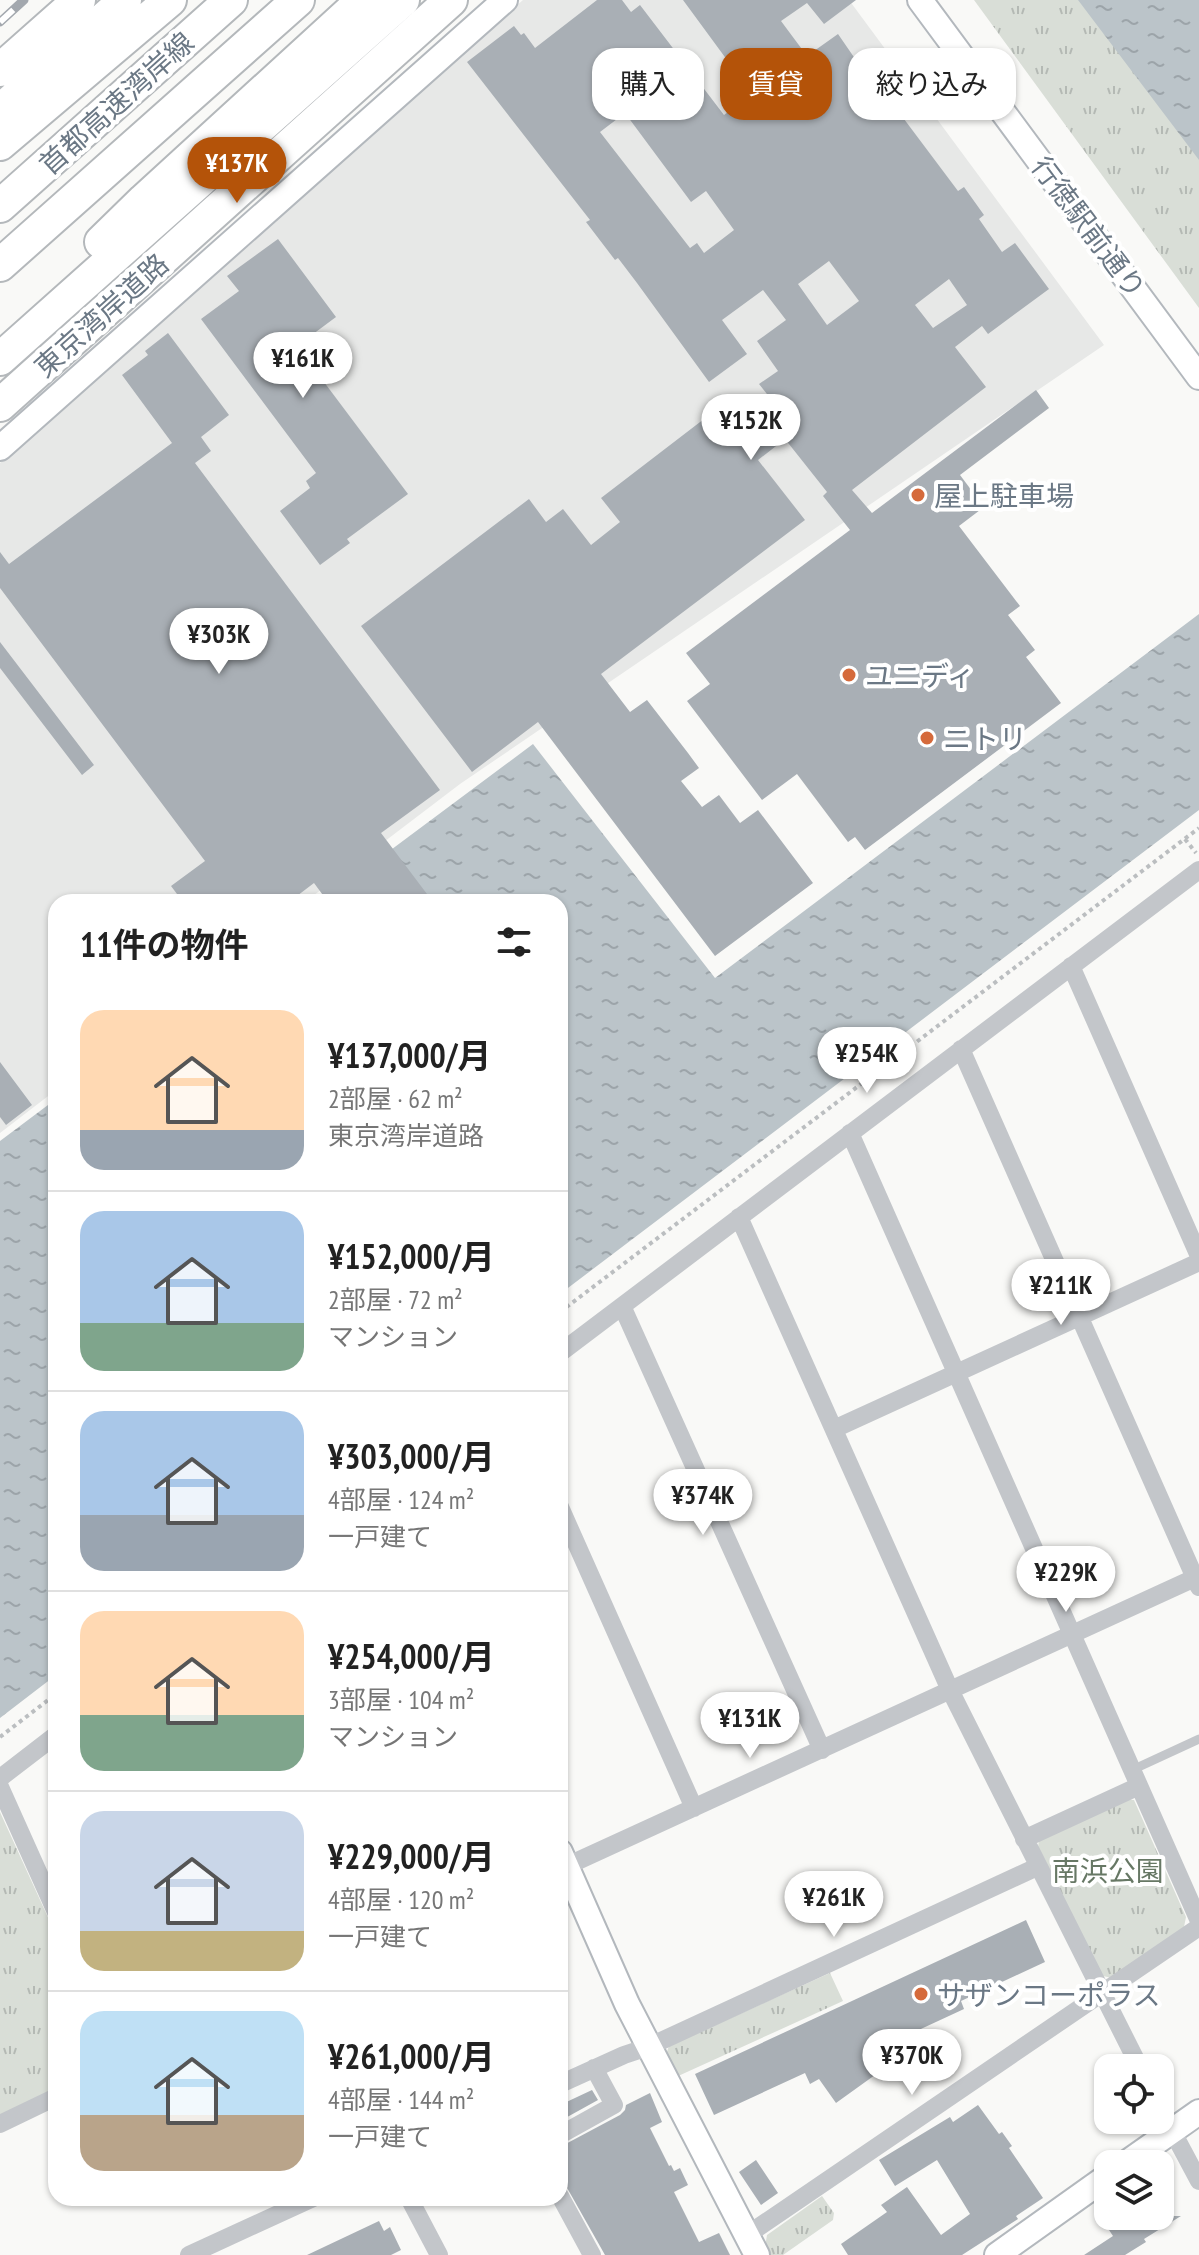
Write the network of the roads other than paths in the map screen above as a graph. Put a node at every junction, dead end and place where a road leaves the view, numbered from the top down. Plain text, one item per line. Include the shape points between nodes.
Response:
1 (79, 0) edge
2 (125, 0) edge
3 (231, 0) edge
4 (298, 0) edge
5 (363, 0) edge
6 (403, 0) edge
7 (451, 0) edge
8 (505, 0) edge
9 (920, 0) edge
10 (166, 4) edge
11 (0, 70) edge
12 (0, 111) edge
13 (0, 144) edge
14 (0, 206) edge
15 (0, 265) edge
16 (0, 342) edge
17 (0, 359) edge
18 (1199, 377) edge
19 (0, 405) edge
20 (0, 448) edge
21 (1199, 870) edge
22 (1071, 966) junction
23 (961, 1049) junction
24 (850, 1133) junction
25 (739, 1217) junction
26 (1199, 1259) edge
27 (622, 1306) junction
28 (1079, 1317) junction
29 (568, 1347) edge
30 (957, 1373) junction
31 (834, 1429) junction
32 (568, 1525) edge
33 (1198, 1580) edge
34 (1072, 1634) junction
35 (950, 1690) junction
36 (1199, 1739) edge
37 (48, 1741) edge
38 (822, 1750) junction
39 (0, 1778) edge
40 (1136, 1778) junction
41 (0, 1787) edge
42 (694, 1808) junction
43 (1024, 1839) junction
44 (568, 1860) edge
45 (1037, 1867) junction
46 (568, 1875) edge
47 (48, 1894) edge
48 (1199, 1921) edge
49 (1199, 1927) edge
50 (1102, 1994) junction
51 (648, 2047) junction
52 (1133, 2054) edge
53 (594, 2068) junction
54 (568, 2080) edge
55 (48, 2101) edge
56 (1199, 2112) edge
57 (0, 2124) edge
58 (1174, 2130) edge
59 (568, 2131) edge
60 (1168, 2134) edge
61 (1174, 2134) edge
62 (1145, 2150) edge
63 (1199, 2181) edge
64 (1094, 2186) edge
65 (276, 2206) edge
66 (413, 2206) edge
67 (565, 2206) edge
68 (752, 2245) edge
69 (189, 2255) edge
70 (439, 2255) edge
71 (592, 2255) edge
72 (997, 2255) edge

1 - 11 highway
2 - 12 highway
3 - 14 highway, 首都高速湾岸線
4 - 15 highway, 首都高速湾岸線
5 - 16 highway via 144,200
6 - 17 highway, 東京湾岸道路
7 - 19 highway, 東京湾岸道路
8 - 20 street
9 - 18 street, 行徳駅前通り
10 - 13 highway
21 - 22 street
22 - 23 street
22 - 26 street
23 - 24 street
23 - 28 street
24 - 25 street
24 - 30 street
25 - 27 street
25 - 31 street
26 - 28 street
27 - 29 street
27 - 38 street
28 - 30 street
28 - 33 street
30 - 31 street
30 - 34 street
31 - 35 street
32 - 42 street
33 - 34 street
34 - 35 street
34 - 40 street
35 - 38 street
35 - 43 street
36 - 40 lane
37 - 39 street
38 - 42 street
40 - 43 street
40 - 48 street
41 - 47 street
42 - 44 street
43 - 45 street
45 - 50 street
45 - 51 street
46 - 51 street
49 - 50 street
50 - 52 street
50 - 68 street
51 - 53 street
51 - 68 street
53 - 54 street
53 - 59 street via 614,2105
55 - 57 street
56 - 58 street
60 - 62 street
61 - 63 street
64 - 72 street
65 - 69 street
66 - 70 street
67 - 71 street

